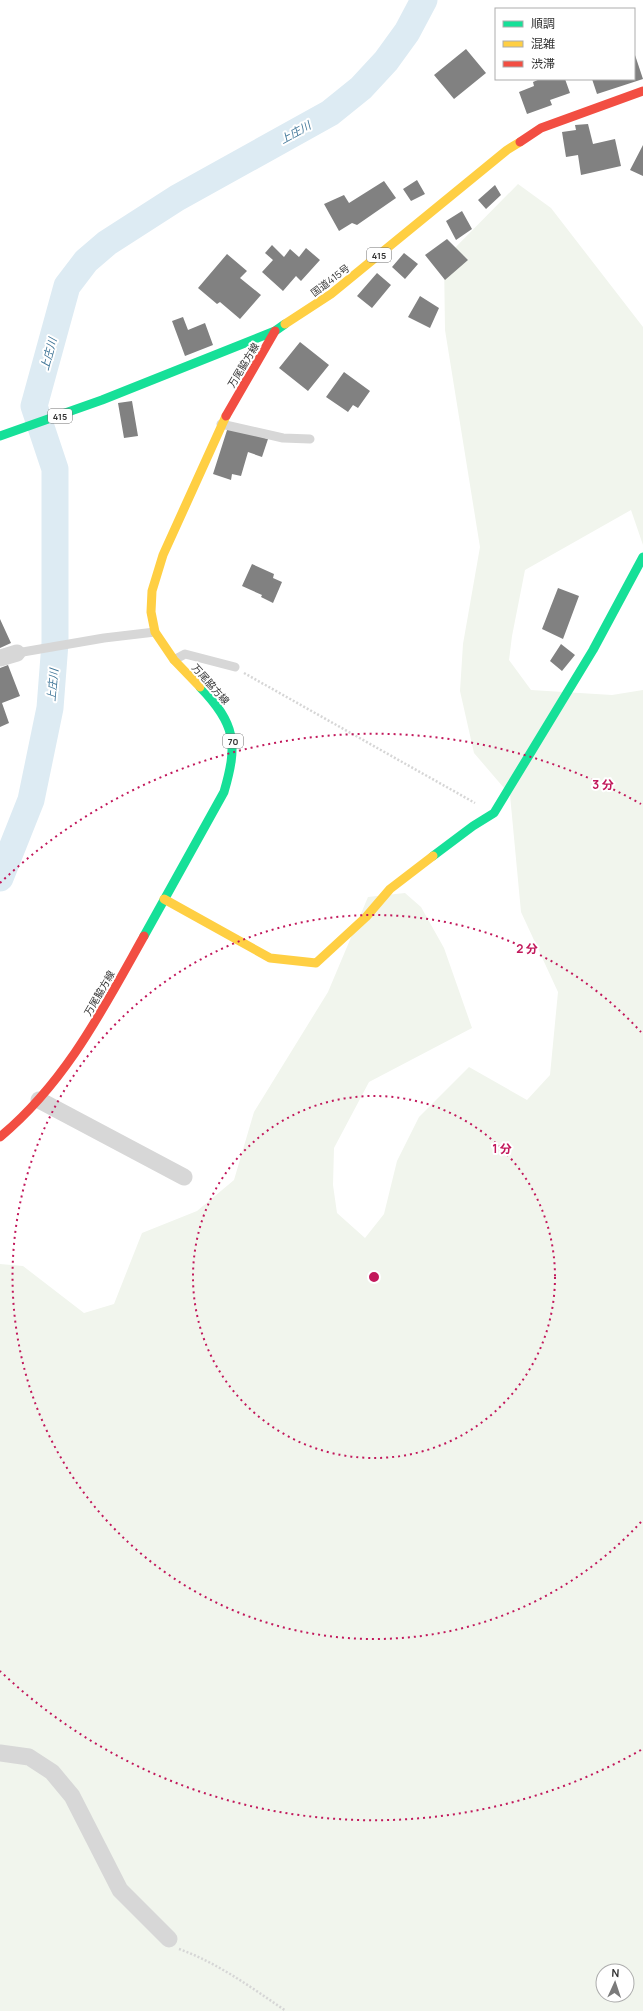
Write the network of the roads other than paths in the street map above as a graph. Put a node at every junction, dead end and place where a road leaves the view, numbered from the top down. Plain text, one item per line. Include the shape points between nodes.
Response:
1 (643, 91) edge
2 (275, 331) junction
3 (221, 424) junction
4 (0, 436) edge
5 (310, 439) dead end
6 (643, 557) edge
7 (155, 632) junction
8 (17, 653) joint
9 (0, 658) edge
10 (174, 660) junction
11 (235, 667) road end
12 (164, 899) junction
13 (39, 1100) junction
14 (0, 1137) edge
15 (184, 1177) dead end
16 (0, 1753) edge
17 (169, 1940) road end

1 - 2 main road, 国道415号 / 415 via 541,128 507,150 331,294
2 - 3 main road, 万尾脇方線 / 70
2 - 4 main road, 国道415号 / 415 via 102,400
3 - 5 lane via 283,438
3 - 7 main road, 万尾脇方線 / 70 via 163,555 152,591 151,612
6 - 12 main road via 593,650 494,813 472,826 390,889 366,917 316,962 270,958
7 - 8 lane
7 - 10 main road, 万尾脇方線 / 70
8 - 9 street
10 - 11 lane via 185,654
10 - 12 main road, 万尾脇方線 / 70 via 223,715 233,738 233,752 224,792
12 - 13 main road, 万尾脇方線 / 70 via 82,1045
13 - 14 main road, 万尾脇方線 / 70
13 - 15 street
16 - 17 street via 29,1757 52,1772 72,1796 120,1890

